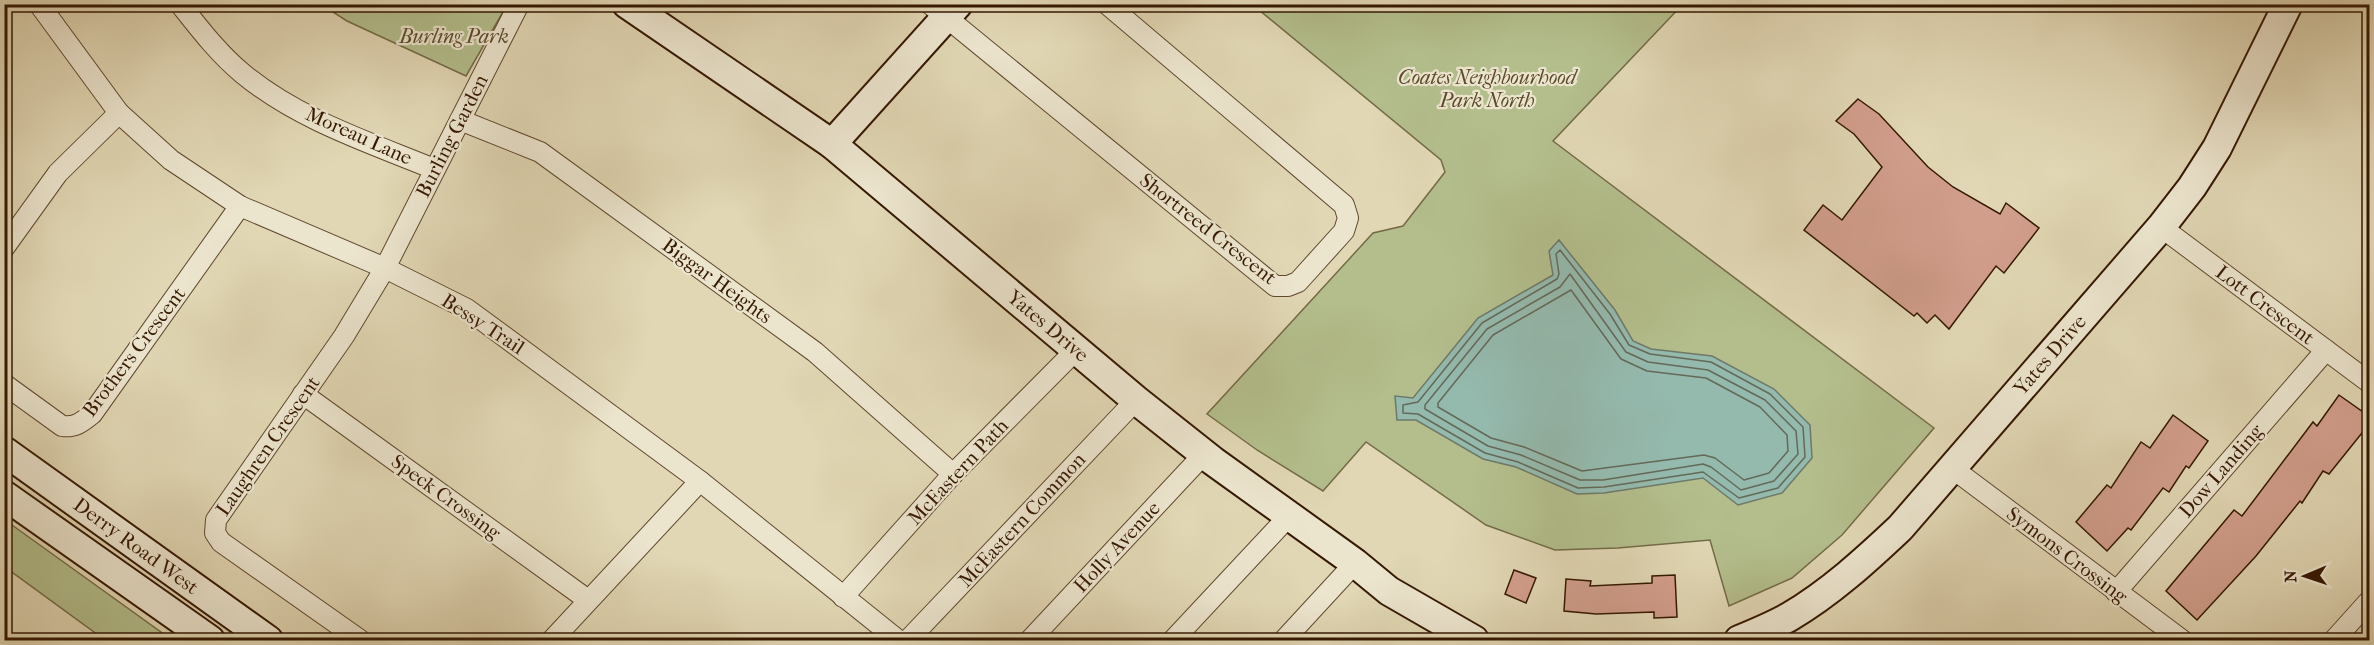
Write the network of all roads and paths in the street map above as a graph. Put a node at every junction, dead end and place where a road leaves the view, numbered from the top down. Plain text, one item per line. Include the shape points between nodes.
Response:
1 (39, 4) edge
2 (180, 4) edge
3 (519, 4) edge
4 (627, 4) edge
5 (1107, 4) edge
6 (2288, 4) edge
7 (945, 8) edge
8 (120, 113) junction
9 (460, 120) junction
10 (832, 144) junction
11 (435, 169) junction
12 (240, 206) junction
13 (2161, 227) junction
14 (4, 248) edge
15 (385, 268) junction
16 (1076, 350) junction
17 (2326, 350) junction
18 (2370, 382) edge
19 (4, 384) edge
20 (303, 394) junction
21 (1136, 400) junction
22 (4, 452) edge
23 (1204, 454) junction
24 (1952, 468) junction
25 (953, 474) junction
26 (700, 481) junction
27 (4, 495) edge
28 (1289, 516) junction
29 (1355, 563) junction
30 (2116, 592) junction
31 (843, 597) junction
32 (588, 600) junction
33 (2370, 600) edge
34 (210, 640) edge
35 (268, 640) edge
36 (360, 640) edge
37 (552, 640) edge
38 (898, 640) edge
39 (908, 640) edge
40 (1030, 640) edge
41 (1173, 640) edge
42 (1284, 640) edge
43 (1474, 640) edge
44 (1739, 640) edge
45 (2182, 640) edge
46 (2334, 640) edge

1 - 8 street, Bessy Trail
2 - 11 street, Moreau Lane via 241,72 267,91 321,123
3 - 9 street, Burling Garden
4 - 10 street, Yates Drive
5 - 7 street, Shortreed Crescent via 1344,205 1348,218 1344,231 1298,282 1275,286
6 - 13 street, Yates Drive via 2217,148
7 - 10 street
8 - 12 street, Bessy Trail via 171,160
8 - 14 street via 58,173
9 - 11 street, Burling Garden
9 - 25 street, Biggar Heights via 540,152 815,352
10 - 16 street, Yates Drive
11 - 15 street, Burling Garden
12 - 15 street, Bessy Trail
12 - 19 street, Brothers Crescent via 92,414 81,423 62,426
13 - 17 street, Lott Crescent
13 - 24 street, Yates Drive
15 - 20 street, Laughren Crescent
15 - 26 street, Bessy Trail via 468,309
16 - 21 street, Yates Drive
16 - 25 street, McEastern Path
17 - 18 street, Lott Crescent
17 - 30 street, Dow Landing
20 - 32 street, Speck Crossing
20 - 36 street, Laughren Crescent via 216,520 215,533 221,542
21 - 23 street, Yates Drive
21 - 39 street, McEastern Common
22 - 35 street, Derry Road West
23 - 28 street, Yates Drive
23 - 40 street, Holly Avenue
24 - 30 street, Symons Crossing
24 - 44 street, Yates Drive via 1900,528 1860,566 1789,617
25 - 31 street, McEastern Path
26 - 31 street, Bessy Trail
26 - 32 street
27 - 34 street, Derry Road West
28 - 29 street, Yates Drive
28 - 41 street
29 - 42 street
29 - 43 street, Yates Drive via 1389,591
30 - 45 street, Symons Crossing
31 - 38 street, Bessy Trail
32 - 37 street
33 - 46 street

